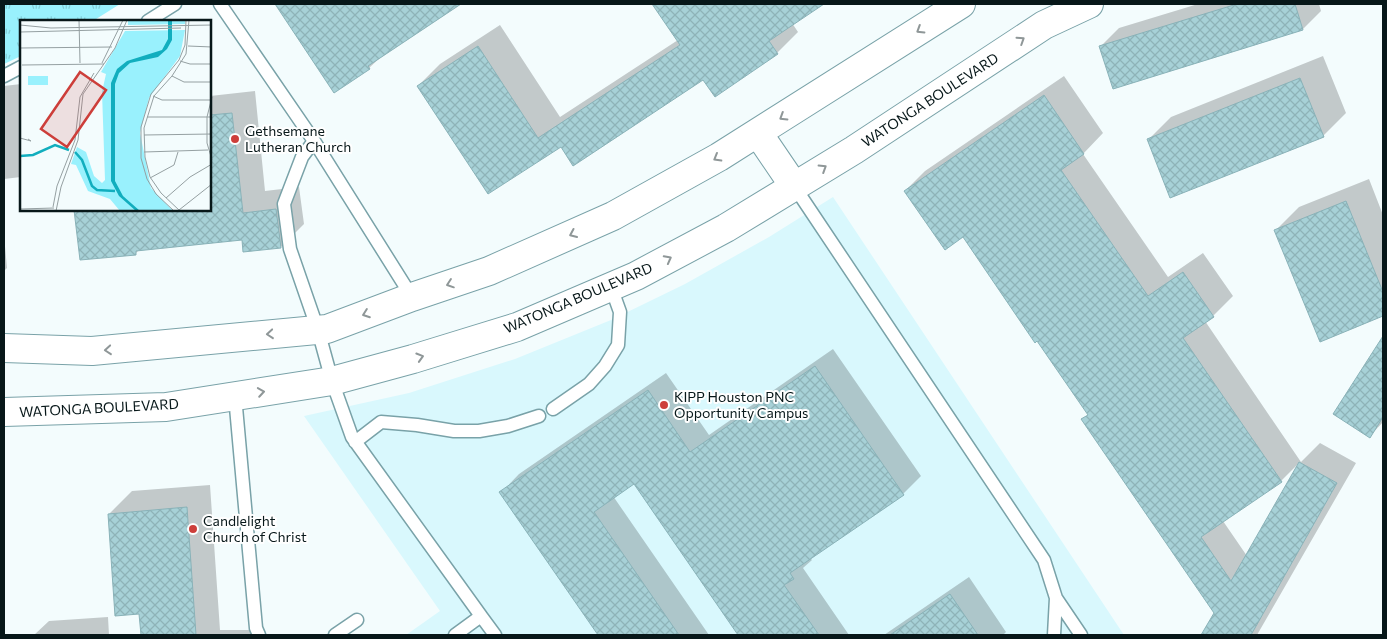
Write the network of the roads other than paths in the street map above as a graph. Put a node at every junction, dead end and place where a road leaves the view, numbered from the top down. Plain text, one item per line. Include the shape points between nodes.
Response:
1 (175, 4) edge
2 (220, 4) edge
3 (961, 4) edge
4 (1089, 4) edge
5 (150, 20) edge
6 (20, 68) edge
7 (4, 76) edge
8 (758, 133) junction
9 (314, 141) junction
10 (794, 186) junction
11 (611, 287) junction
12 (412, 297) junction
13 (318, 330) junction
14 (4, 348) edge
15 (332, 380) junction
16 (235, 396) junction
17 (552, 409) dead end
18 (4, 412) edge
19 (539, 416) dead end
20 (355, 442) junction
21 (1056, 598) junction
22 (481, 616) junction
23 (357, 620) dead end
24 (259, 635) edge
25 (335, 635) edge
26 (455, 635) edge
27 (496, 635) edge
28 (1054, 635) edge
29 (1081, 635) edge

1 - 5 lane
2 - 9 lane
3 -> 8 main road
10 -> 4 main road, WATONGA BOULEVARD via 1044,25
6 - 7 lane
8 - 10 main road
8 -> 12 main road via 613,216 489,271
9 - 12 lane
9 - 13 lane via 302,157 284,204 290,249
11 -> 10 main road, WATONGA BOULEVARD via 726,228
10 - 21 lane via 1044,560
15 -> 11 main road, WATONGA BOULEVARD via 517,327
11 - 17 lane via 620,312 618,345 589,384
12 -> 13 main road
13 -> 14 main road via 92,351
13 - 15 lane
16 -> 15 main road, WATONGA BOULEVARD
15 - 20 lane
16 - 18 main road, WATONGA BOULEVARD via 166,407
16 - 24 lane
19 - 20 lane via 479,431 381,422
20 - 22 lane
21 - 28 lane
21 - 29 lane
22 - 26 lane
22 - 27 lane
23 - 25 lane

